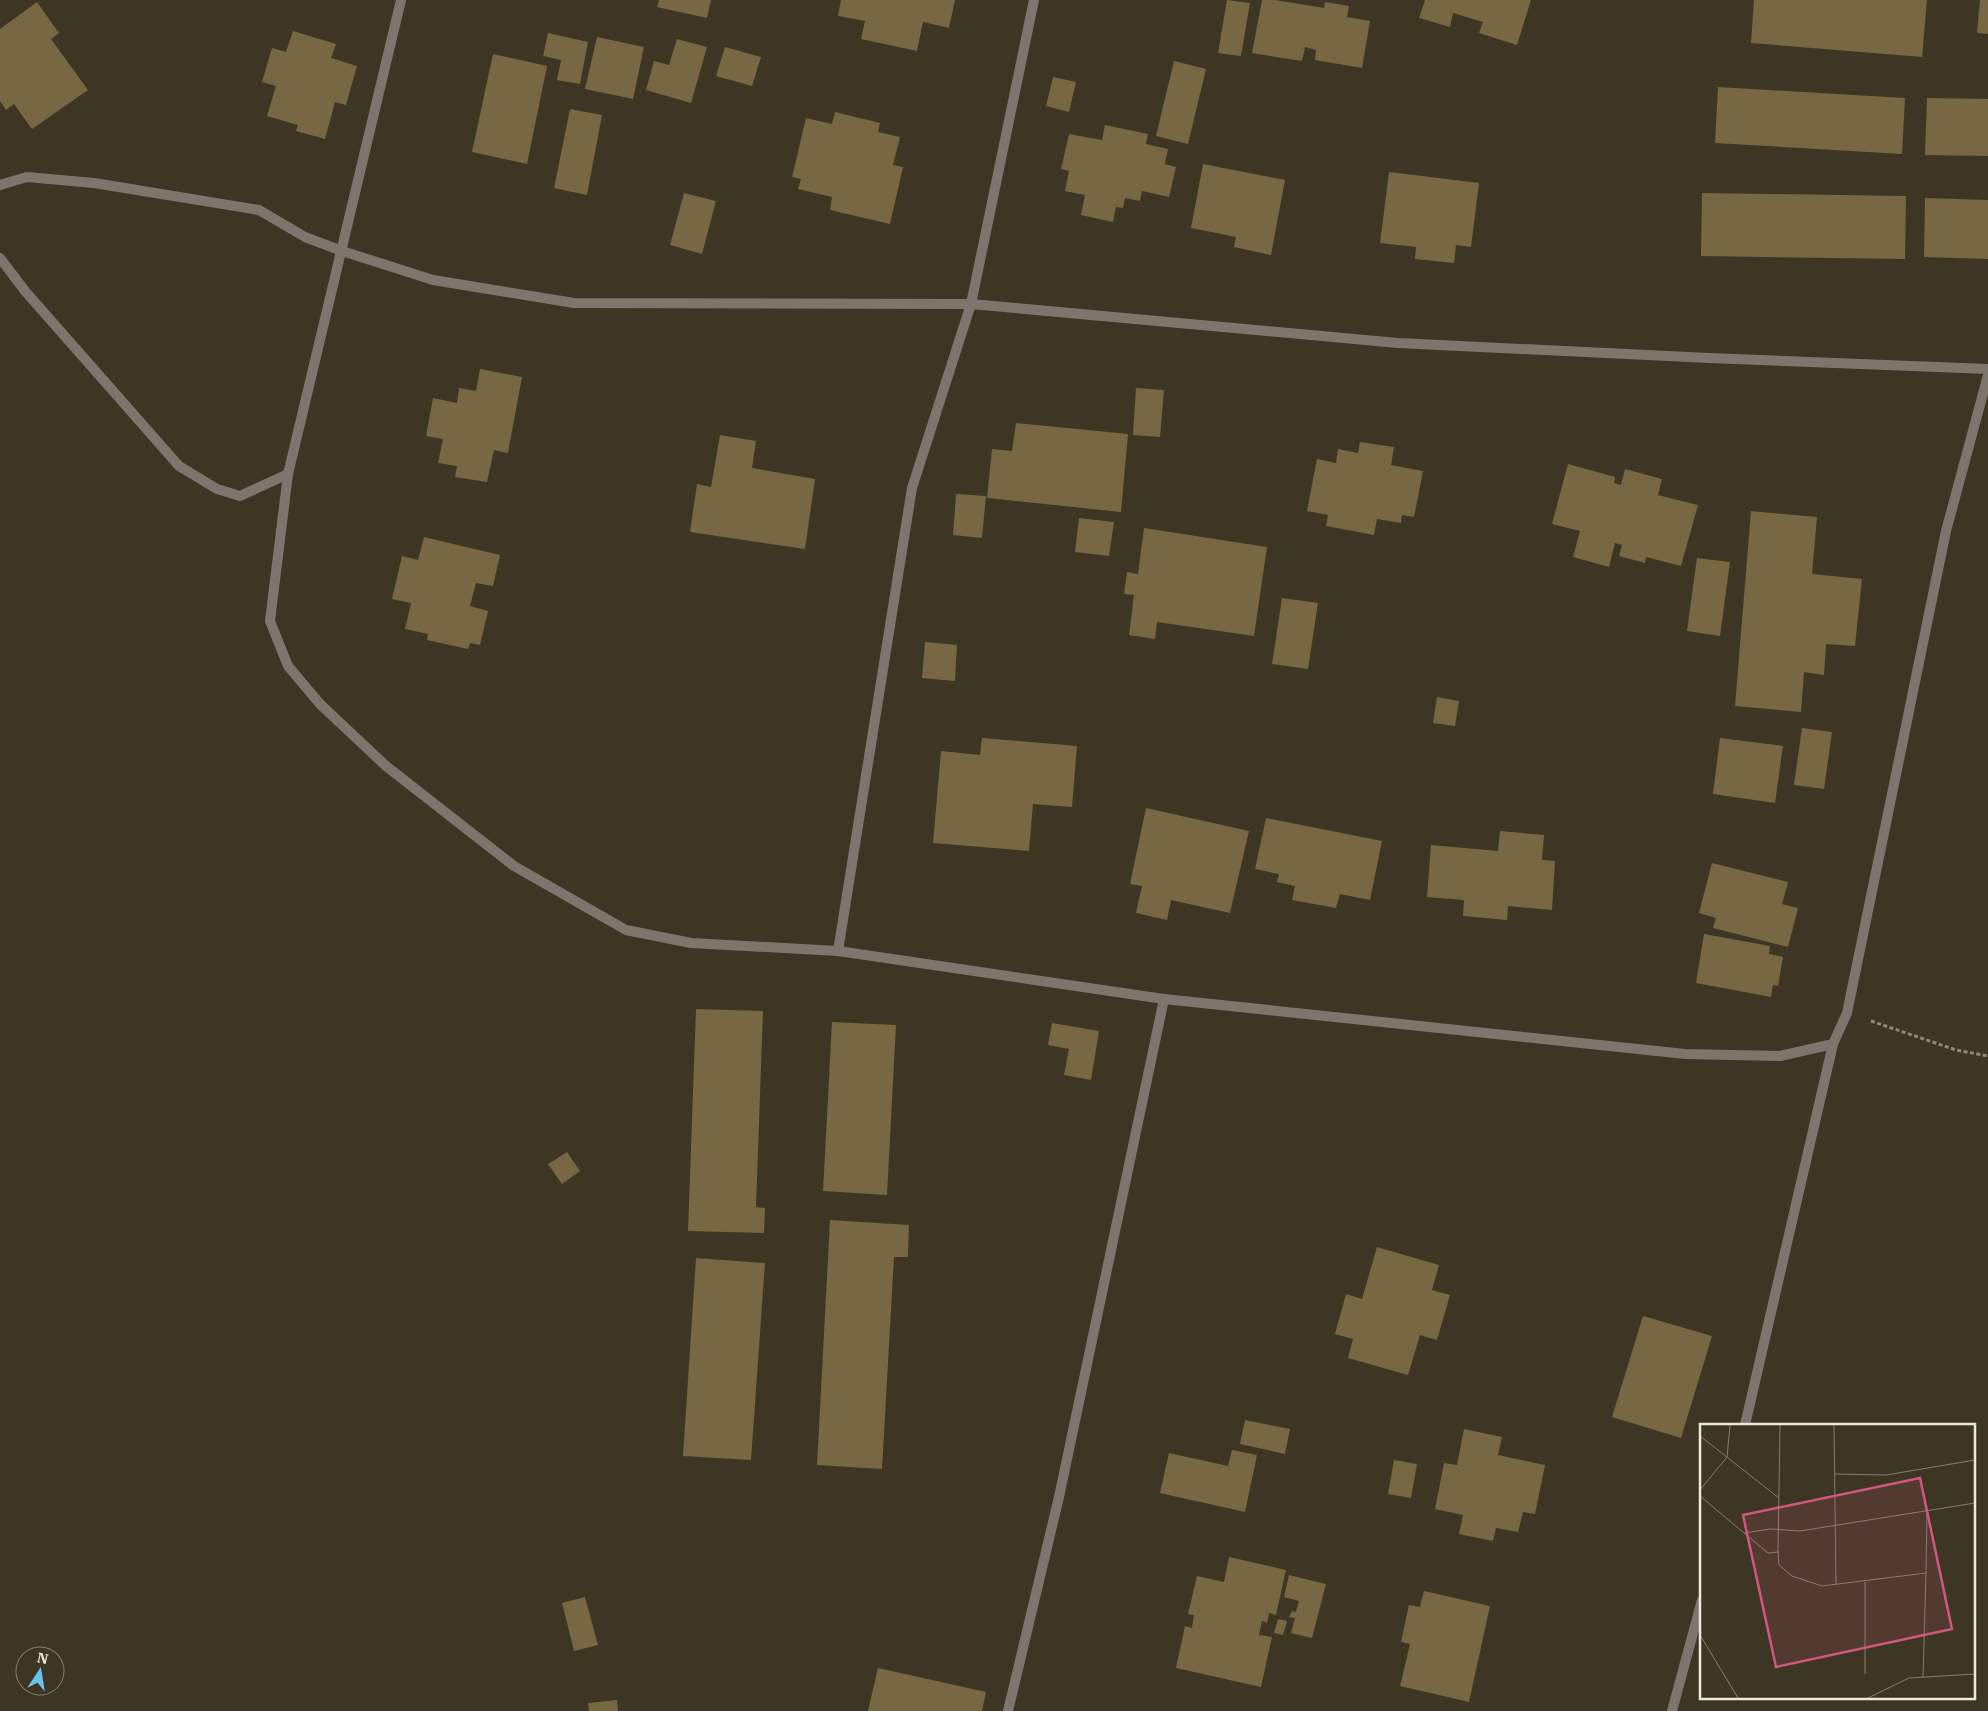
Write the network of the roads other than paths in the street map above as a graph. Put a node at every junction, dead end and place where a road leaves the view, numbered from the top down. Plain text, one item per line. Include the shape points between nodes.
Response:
1 (402, 0) edge
2 (1034, 0) edge
3 (0, 185) edge
4 (342, 251) junction
5 (0, 258) edge
6 (971, 304) junction
7 (1988, 369) edge
8 (1988, 375) edge
9 (288, 474) junction
10 (838, 951) junction
11 (1164, 998) junction
12 (1833, 1044) junction
13 (1745, 1424) edge
14 (1700, 1607) edge
15 (1008, 1711) edge
16 (1672, 1711) edge

1 - 4 street
2 - 6 street
3 - 4 street via 27,177 94,183 259,210 305,237
4 - 6 street via 433,280 574,303
4 - 9 street
5 - 9 street via 25,291 179,466 217,489 240,496
6 - 7 street via 1398,343
6 - 10 street via 912,488
8 - 12 street via 1946,531 1847,1013
9 - 10 street via 270,621 288,666 320,704 386,766 514,866 626,930 691,943
10 - 11 street
11 - 12 street via 1685,1054 1780,1056
11 - 15 street via 1058,1497
12 - 13 street
14 - 16 street

